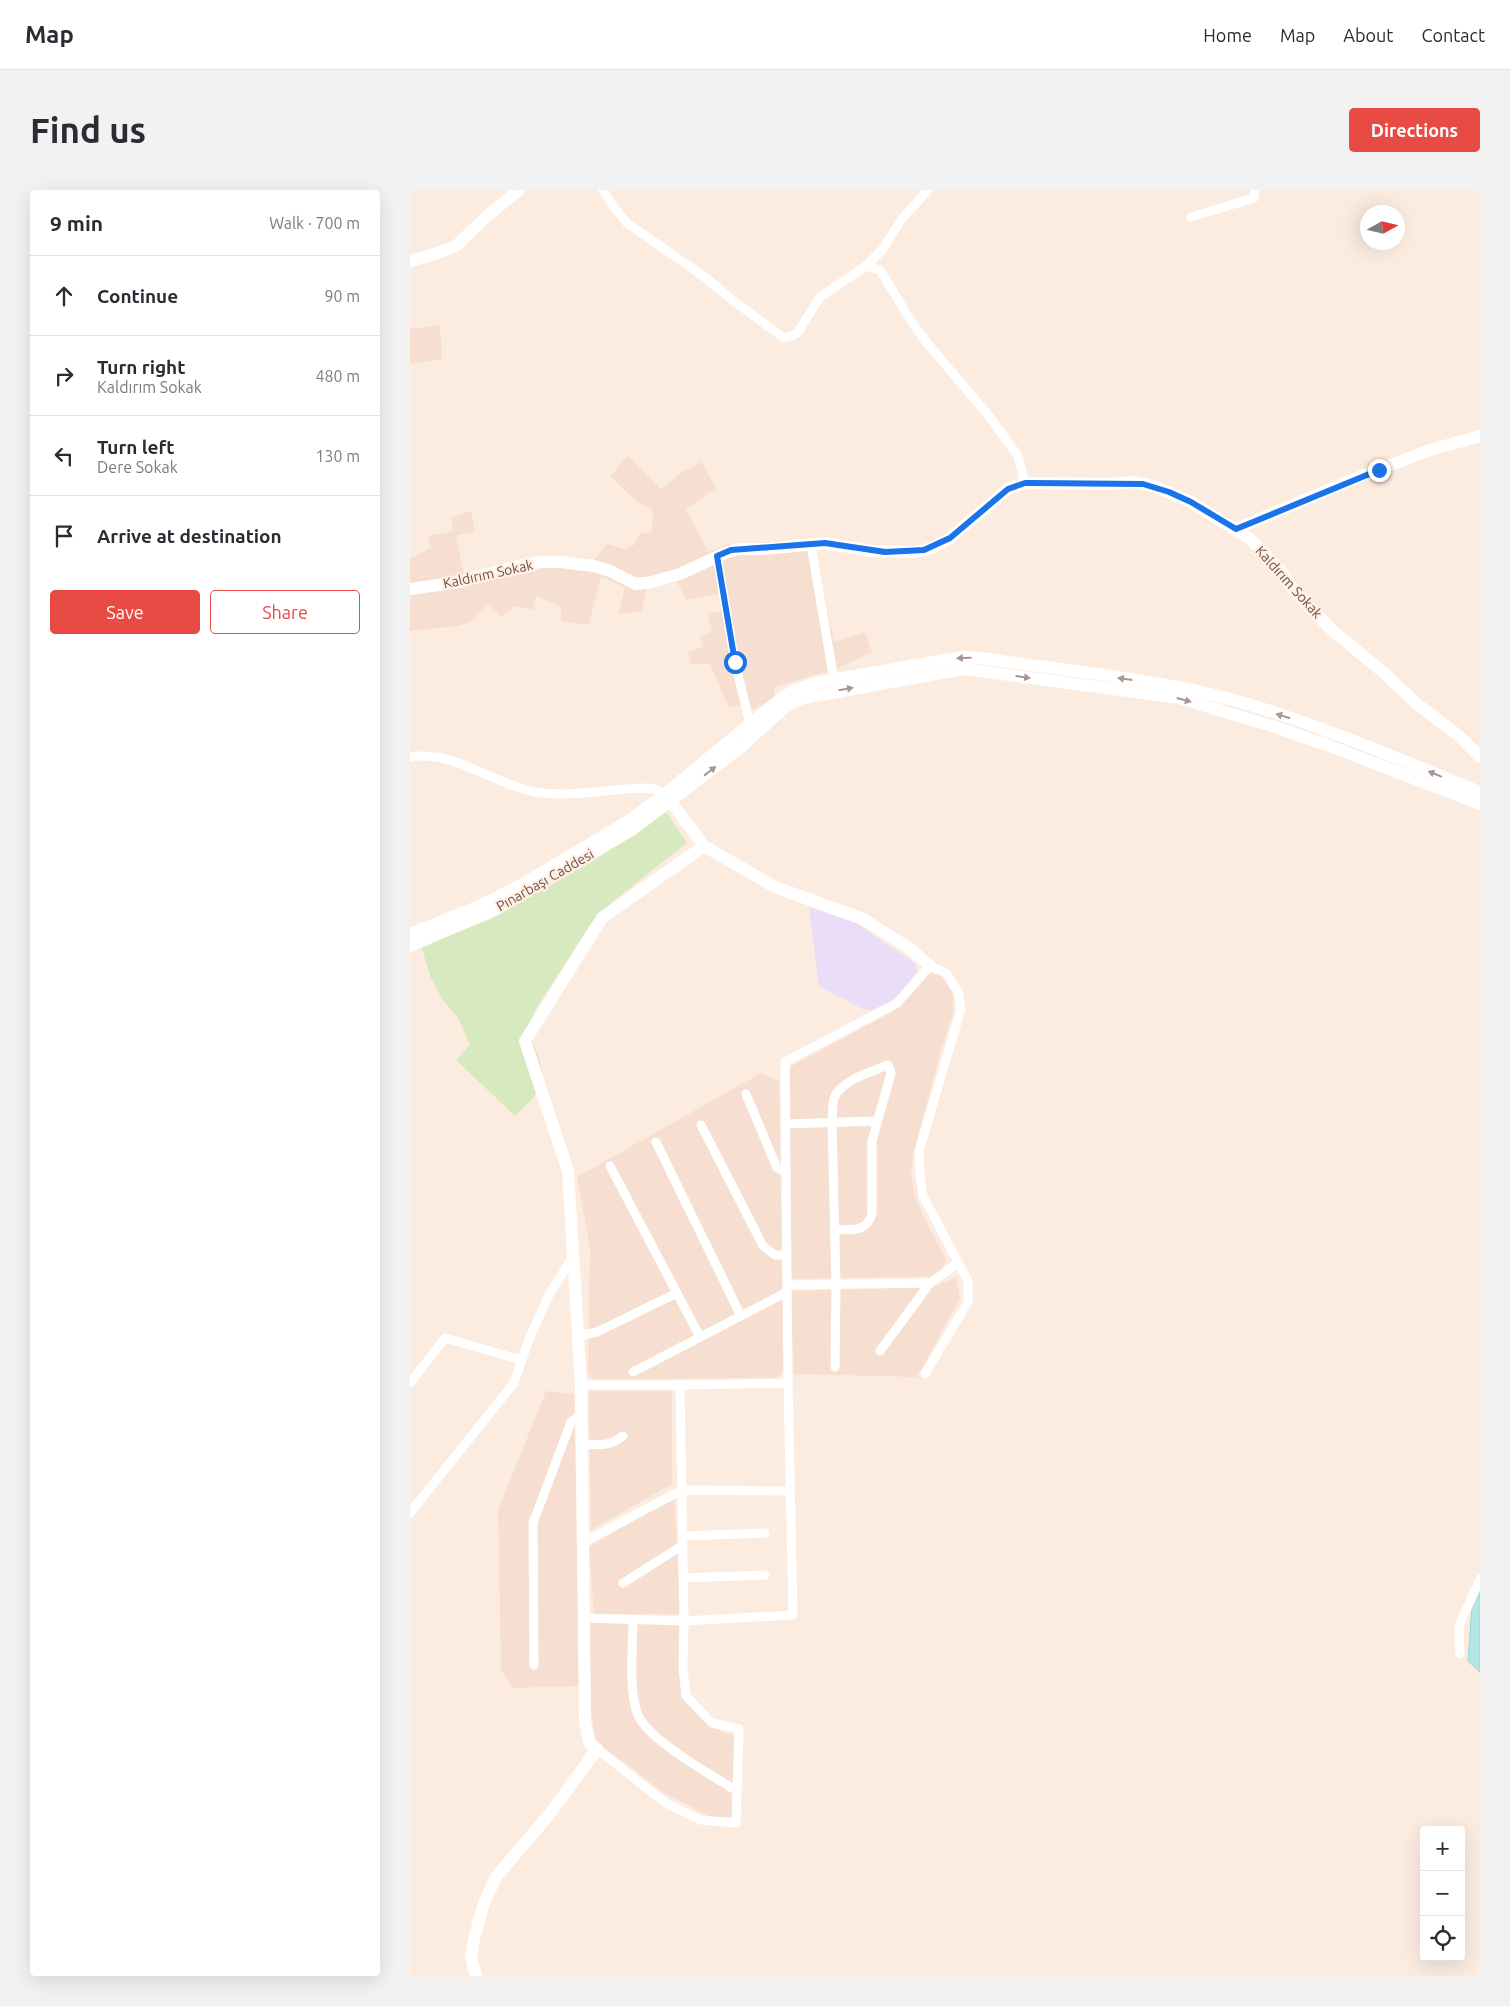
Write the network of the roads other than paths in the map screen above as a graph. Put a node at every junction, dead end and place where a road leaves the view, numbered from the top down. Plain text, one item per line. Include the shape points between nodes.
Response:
1 (519, 190) edge
2 (603, 190) edge
3 (928, 190) edge
4 (1255, 190) edge
5 (1191, 217) dead end
6 (410, 261) edge
7 (866, 266) junction
8 (1480, 436) edge
9 (1025, 483) junction
10 (1236, 529) junction
11 (811, 545) junction
12 (717, 556) junction
13 (410, 589) edge
14 (834, 680) junction
15 (753, 729) junction
16 (410, 757) edge
17 (1480, 757) edge
18 (1480, 792) edge
19 (668, 798) junction
20 (1480, 804) edge
21 (704, 846) junction
22 (410, 934) edge
23 (410, 946) edge
24 (930, 966) junction
25 (746, 1094) dead end
26 (877, 1121) junction
27 (832, 1122) junction
28 (785, 1124) junction
29 (701, 1125) dead end
30 (656, 1142) dead end
31 (610, 1166) dead end
32 (786, 1172) junction
33 (835, 1230) junction
34 (786, 1255) junction
35 (573, 1257) junction
36 (958, 1263) junction
37 (930, 1283) junction
38 (836, 1284) junction
39 (787, 1288) junction
40 (677, 1293) junction
41 (741, 1316) junction
42 (578, 1336) junction
43 (700, 1337) junction
44 (880, 1351) dead end
45 (521, 1360) junction
46 (835, 1367) dead end
47 (633, 1372) dead end
48 (925, 1374) dead end
49 (410, 1383) edge
50 (788, 1383) junction
51 (581, 1385) junction
52 (680, 1385) junction
53 (581, 1414) junction
54 (624, 1436) dead end
55 (581, 1444) junction
56 (682, 1490) junction
57 (790, 1491) junction
58 (410, 1513) edge
59 (765, 1533) dead end
60 (683, 1540) junction
61 (582, 1543) junction
62 (765, 1575) dead end
63 (683, 1578) junction
64 (1480, 1579) edge
65 (623, 1583) dead end
66 (583, 1618) junction
67 (633, 1620) junction
68 (684, 1621) junction
69 (1460, 1654) dead end
70 (534, 1665) dead end
71 (597, 1748) junction
72 (737, 1792) junction
73 (476, 1976) edge

1 - 6 street via 456,246
2 - 7 street via 627,223 784,338 798,332 820,297
3 - 7 street
4 - 5 street via 1254,198
7 - 9 street via 880,270 927,343 1008,442 1022,465
8 - 10 street via 1430,450
9 - 10 street, Kaldırım Sokak via 1134,482 1148,485 1191,502
9 - 11 street, Kaldırım Sokak via 1008,489 950,538 924,550 885,552 825,543
10 - 17 street, Kaldırım Sokak via 1266,554 1295,592 1332,630
11 - 12 street, Kaldırım Sokak via 738,549
11 - 14 street
12 - 13 street, Kaldırım Sokak via 680,574 636,584 594,566 560,562 521,565 459,582
12 - 15 street via 735,662
14 - 15 street via 794,691 778,701
18 -> 14 street via 1324,729 1184,688 962,657
15 - 19 street
15 -> 20 street via 803,698 964,669 1178,698 1327,744
16 - 19 street via 434,756 457,762 538,792 642,788 654,789
19 - 21 street
19 - 22 street via 523,884
19 - 23 street, Pınarbaşı Caddesi via 633,829 492,911
21 - 24 street via 775,887 863,918
21 - 35 street via 602,918 525,1041 568,1171
24 - 28 street via 897,1003 784,1062
24 - 36 street via 946,973 958,992 960,1009 919,1151 920,1174 923,1196
25 - 32 street via 777,1168
26 - 27 street
26 - 27 street via 891,1073 888,1065 853,1079 838,1091 834,1098
26 - 33 street via 872,1141 872,1214 869,1223 860,1229
27 - 28 street
27 - 33 street
28 - 32 street
29 - 34 street via 763,1246 775,1255
30 - 41 street
31 - 40 street
32 - 34 street
33 - 38 street
34 - 39 street
35 - 42 street
35 - 45 street via 550,1293
36 - 37 street
36 - 48 street via 968,1281 968,1302
37 - 38 street
37 - 44 street
38 - 39 street
38 - 46 street
39 - 41 street
39 - 50 street
40 - 42 street via 597,1332
40 - 43 street
41 - 43 street
42 - 51 street
43 - 47 street
45 - 49 street via 445,1338
45 - 58 street via 514,1383
50 - 52 street
50 - 57 street
51 - 52 street
51 - 53 street
52 - 56 street
53 - 55 street
53 - 70 street via 571,1422 534,1523
54 - 55 street via 607,1445
55 - 61 street
56 - 57 street
56 - 60 street
56 - 61 street
57 - 68 street via 793,1614
59 - 60 street
60 - 63 street
60 - 65 street
61 - 66 street
62 - 63 street
63 - 68 street
64 - 69 street via 1459,1626
66 - 67 street
66 - 71 street via 585,1722 589,1742
67 - 68 street
67 - 72 street via 633,1678 638,1716 664,1743
68 - 72 street via 686,1696 712,1723 739,1729
71 - 72 street via 667,1804 701,1820 736,1824
71 - 73 street via 552,1811 496,1877 484,1903 474,1939 472,1957

